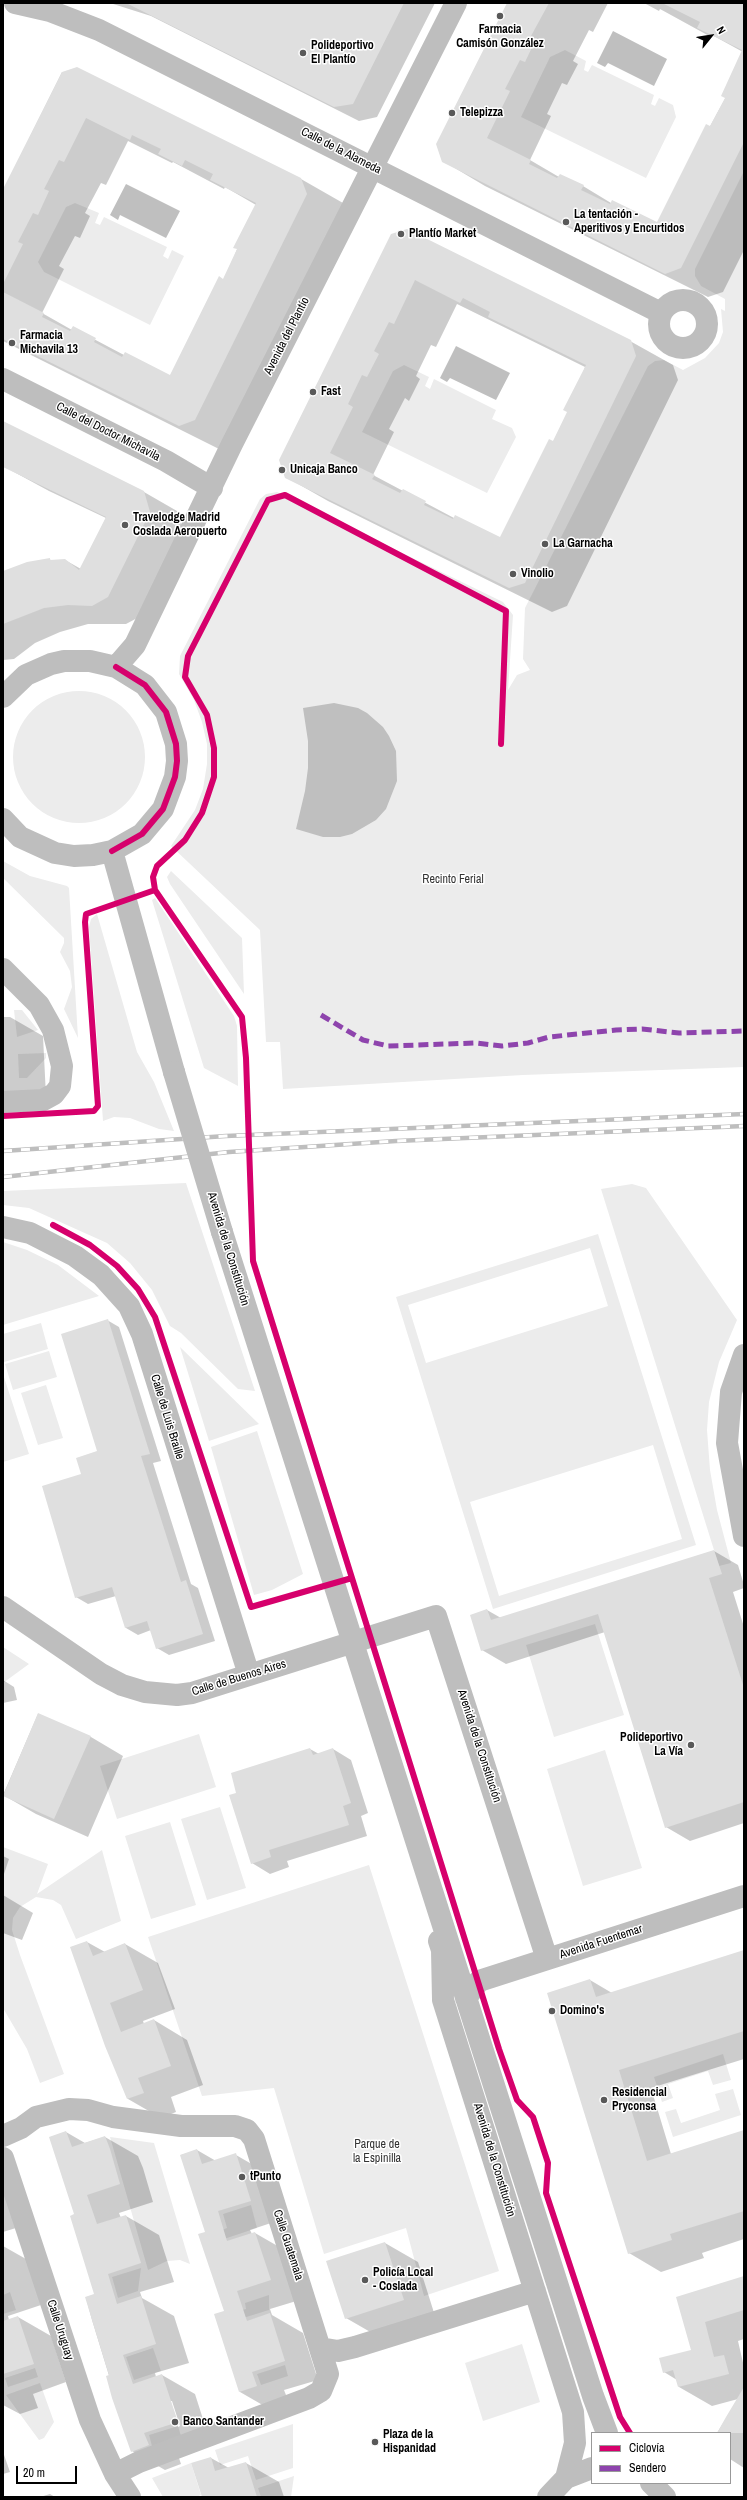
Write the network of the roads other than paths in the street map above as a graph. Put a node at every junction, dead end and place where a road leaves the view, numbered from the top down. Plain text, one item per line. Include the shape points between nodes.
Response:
1 (10, 3) edge
2 (15, 3) edge
3 (456, 3) edge
4 (3, 13) edge
5 (373, 167) junction
6 (661, 313) dead end
7 (3, 379) edge
8 (212, 488) junction
9 (116, 667) junction
10 (3, 697) edge
11 (3, 819) edge
12 (112, 851) junction
13 (3, 968) edge
14 (3, 1102) edge
15 (3, 1227) edge
16 (744, 1355) edge
17 (744, 1536) edge
18 (3, 1607) edge
19 (354, 1643) junction
20 (249, 1675) junction
21 (417, 1840) junction
22 (744, 1896) edge
23 (547, 1959) junction
24 (466, 1998) junction
25 (3, 2136) edge
26 (3, 2158) edge
27 (535, 2291) junction
28 (320, 2348) junction
29 (607, 2432) edge
30 (591, 2468) edge
31 (115, 2474) junction
32 (566, 2478) junction
33 (652, 2484) edge
34 (547, 2496) edge
35 (130, 2497) edge
36 (664, 2497) edge

1 - 4 street
2 - 5 street, Calle de la Alameda via 50,11 99,30
3 - 5 street, Avenida del Plantío
5 - 6 street, Calle de la Alameda
5 - 8 street, Avenida del Plantío
7 - 8 street, Calle del Doctor Michavila via 166,461
8 - 9 street, Avenida del Plantío via 135,645
9 - 10 street via 90,661 51,664 26,676
9 - 12 street via 145,685 166,712 175,738 177,761 176,777 164,809 142,834
11 - 12 street via 20,837 55,853 87,856
12 - 19 street, Avenida de la Constitución, bridge via 222,1232
13 - 14 street via 39,1005 53,1030 62,1066 60,1086 43,1100
15 - 20 street, Calle de Luis Braille via 30,1233 75,1256 101,1275 129,1306 142,1334
16 - 17 street via 731,1392 727,1443
18 - 20 street, Calle de Buenos Aires via 101,1674 122,1685 146,1692 177,1695 192,1693
19 - 20 street, Calle de Buenos Aires
19 - 21 street, Avenida de la Constitución
19 - 23 street, Avenida de la Constitución via 436,1616
21 - 24 street, Avenida de la Constitución
21 - 27 street, Avenida de la Constitución via 420,1870 442,1950 443,2000
22 - 23 street, Avenida Fuentemar
23 - 24 street, Avenida Fuentemar via 479,1981
24 - 29 street, Avenida de la Constitución
25 - 28 street, Calle Guatemala via 21,2128 36,2117 69,2108 181,2126 235,2126 247,2130 254,2139
26 - 31 street, Calle Uruguay via 90,2420
27 - 28 street via 355,2347 338,2351
27 - 32 street, Avenida de la Constitución via 573,2412 575,2443
28 - 31 street, Calle Guatemala via 328,2374 321,2391 309,2398 138,2462
30 - 32 street
31 - 35 street, Calle Uruguay
32 - 34 street
33 - 36 street

